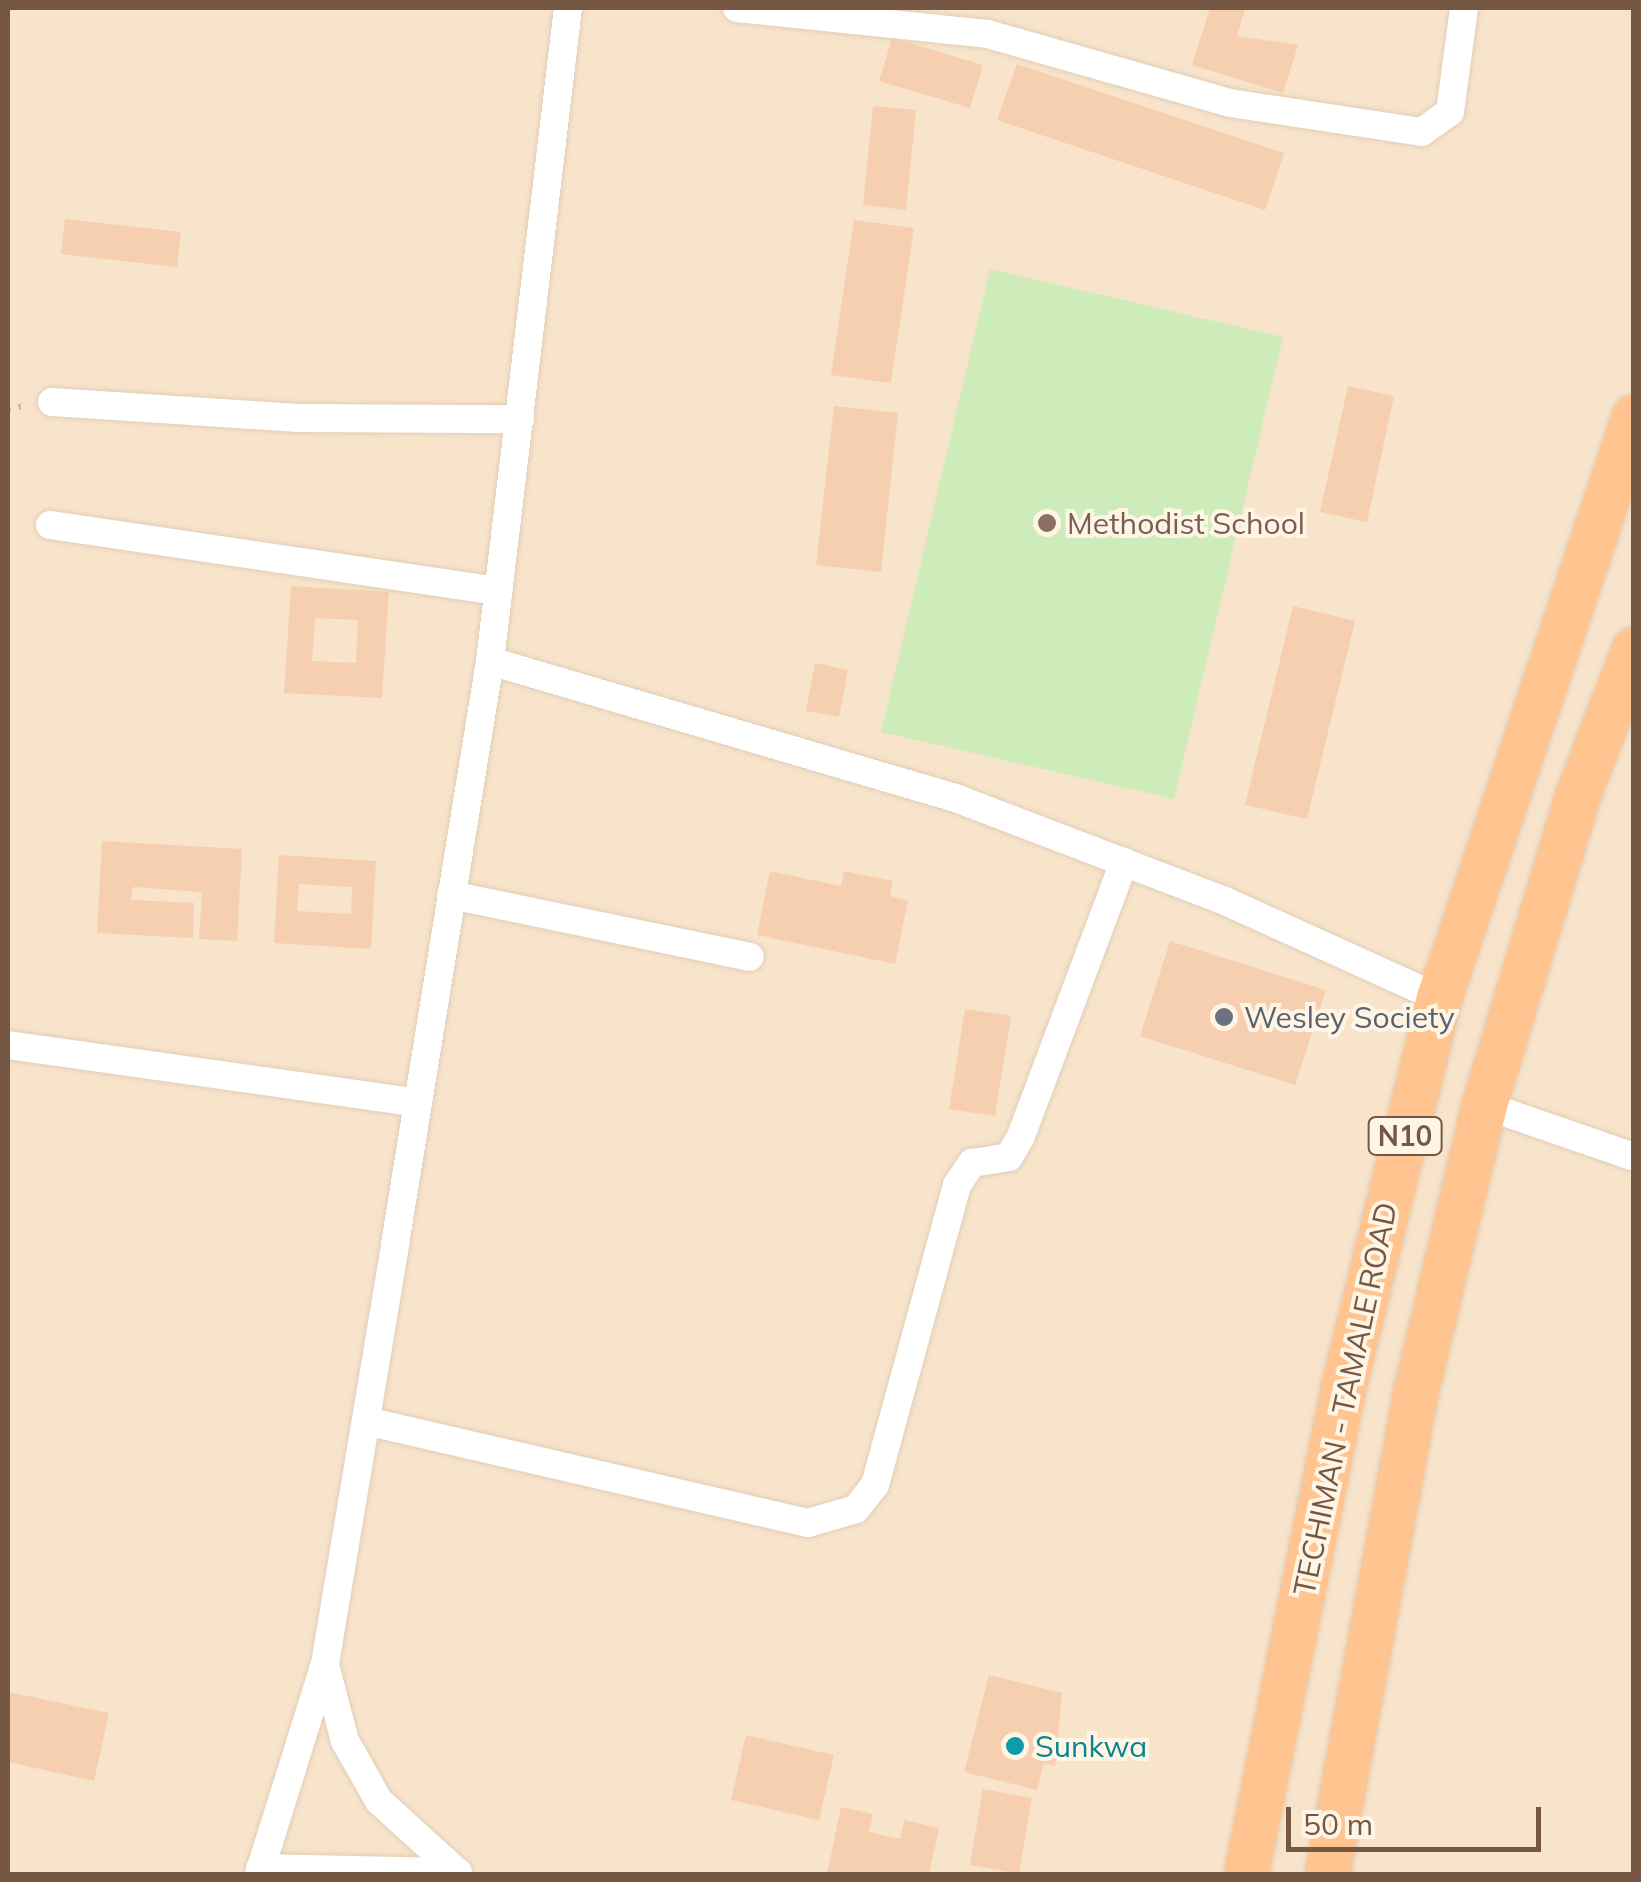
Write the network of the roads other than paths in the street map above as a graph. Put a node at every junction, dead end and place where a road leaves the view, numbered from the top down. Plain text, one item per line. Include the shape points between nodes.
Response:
1 (568, 8) edge
2 (737, 8) edge
3 (1464, 8) edge
4 (829, 9) edge
5 (52, 402) dead end
6 (1634, 417) edge
7 (520, 419) junction
8 (50, 525) dead end
9 (498, 591) junction
10 (1634, 648) edge
11 (490, 661) junction
12 (1124, 862) junction
13 (450, 895) junction
14 (750, 957) dead end
15 (1439, 998) junction
16 (8, 1044) edge
17 (416, 1102) junction
18 (1484, 1105) junction
19 (1634, 1157) edge
20 (366, 1421) junction
21 (325, 1664) junction
22 (259, 1871) edge
23 (461, 1873) edge
24 (1246, 1874) edge
25 (1327, 1874) edge

1 - 7 street
2 - 4 street
3 - 4 street via 1450,112 1422,132 1230,102 988,34
5 - 7 street via 298,418
6 - 15 highway, TECHIMAN - TAMALE ROAD / N10
7 - 9 street
8 - 9 street
9 - 11 street
10 - 18 highway, N10 via 1578,794
11 - 12 street via 958,798
11 - 13 street
12 - 15 street
12 - 20 street via 1021,1136 1010,1157 963,1170 874,1485 856,1509 808,1523
13 - 14 street
13 - 17 street
15 - 24 highway, TECHIMAN - TAMALE ROAD / N10 via 1342,1388
16 - 17 street
17 - 20 street
18 - 19 street
18 - 25 highway, N10 via 1416,1390
20 - 21 street
21 - 22 street
21 - 23 street via 346,1742 378,1801
22 - 23 street

